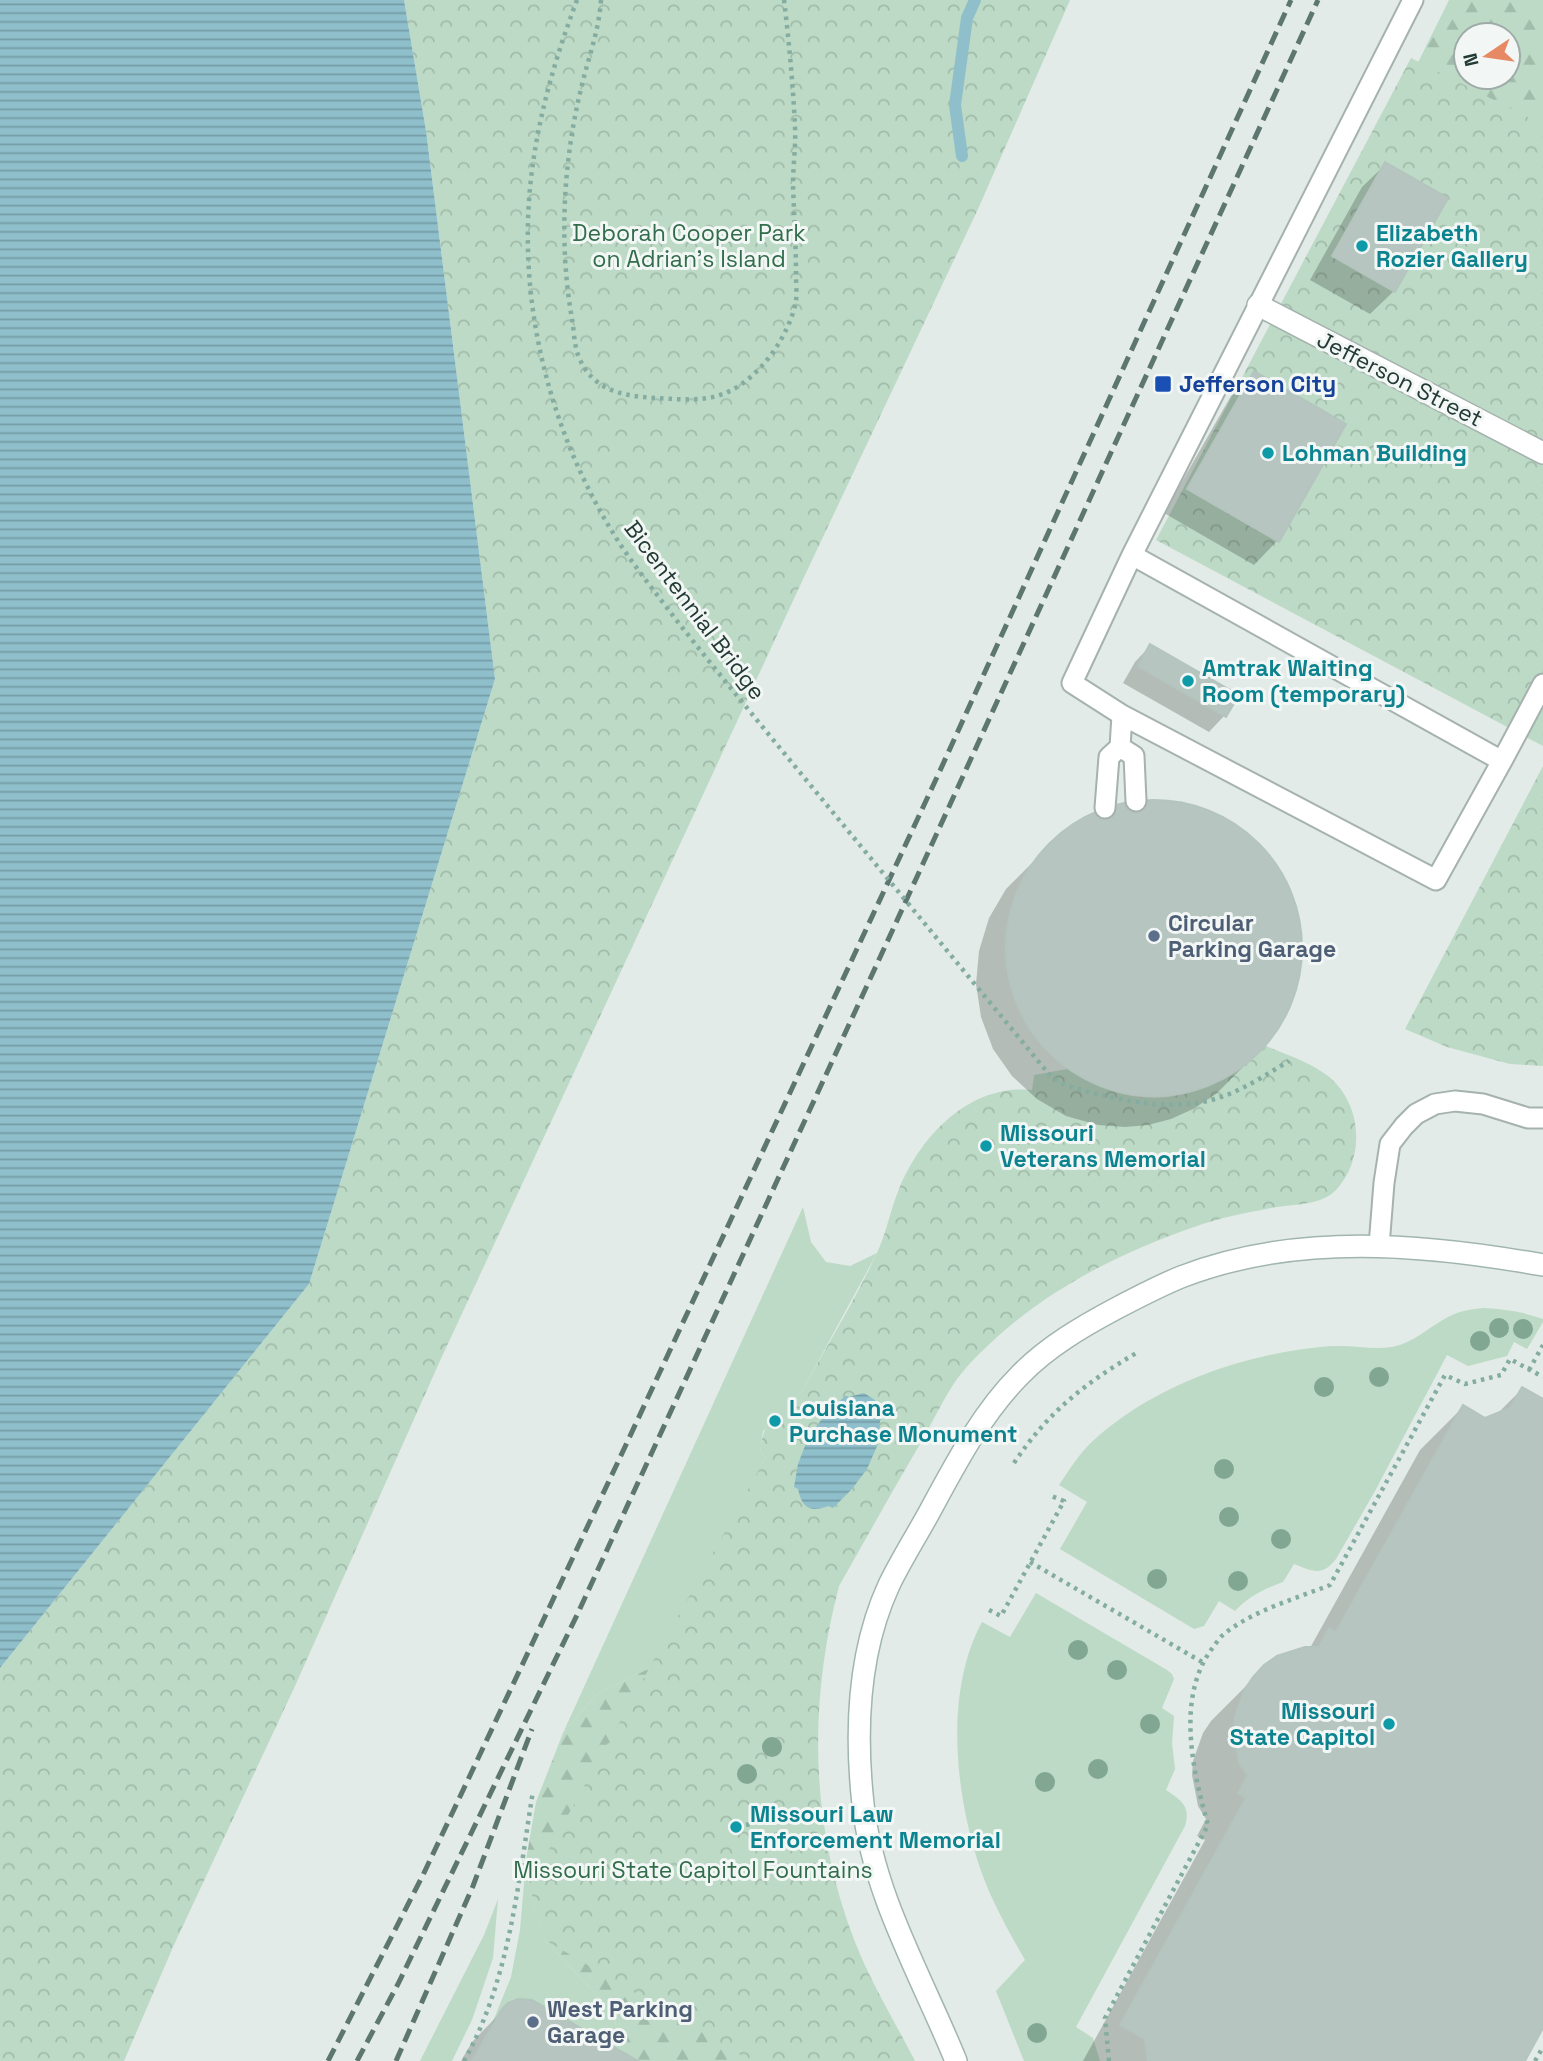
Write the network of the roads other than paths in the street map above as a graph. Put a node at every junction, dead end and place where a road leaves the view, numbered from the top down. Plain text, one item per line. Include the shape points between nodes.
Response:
1 (1413, 0) edge
2 (1258, 305) junction
3 (1543, 453) edge
4 (1132, 555) junction
5 (1543, 684) edge
6 (1122, 715) junction
7 (1120, 747) junction
8 (1502, 761) junction
9 (1136, 801) dead end
10 (1105, 808) dead end
11 (1543, 1118) edge
12 (1379, 1246) junction
13 (1543, 1265) edge
14 (956, 2061) edge

1 - 2 lane
2 - 3 street, Jefferson Street
2 - 4 lane
4 - 6 lane via 1072,683
4 - 8 lane
5 - 8 lane
6 - 7 lane
6 - 8 lane via 1436,880
7 - 9 lane via 1134,756
7 - 10 lane via 1109,757
11 - 12 lane via 1455,1101 1416,1114 1390,1144
12 - 13 street via 1430,1248
12 - 14 street via 1321,1247 1225,1263 1136,1298 1055,1345 999,1397 889,1586 875,1621 860,1707 863,1806 884,1892

